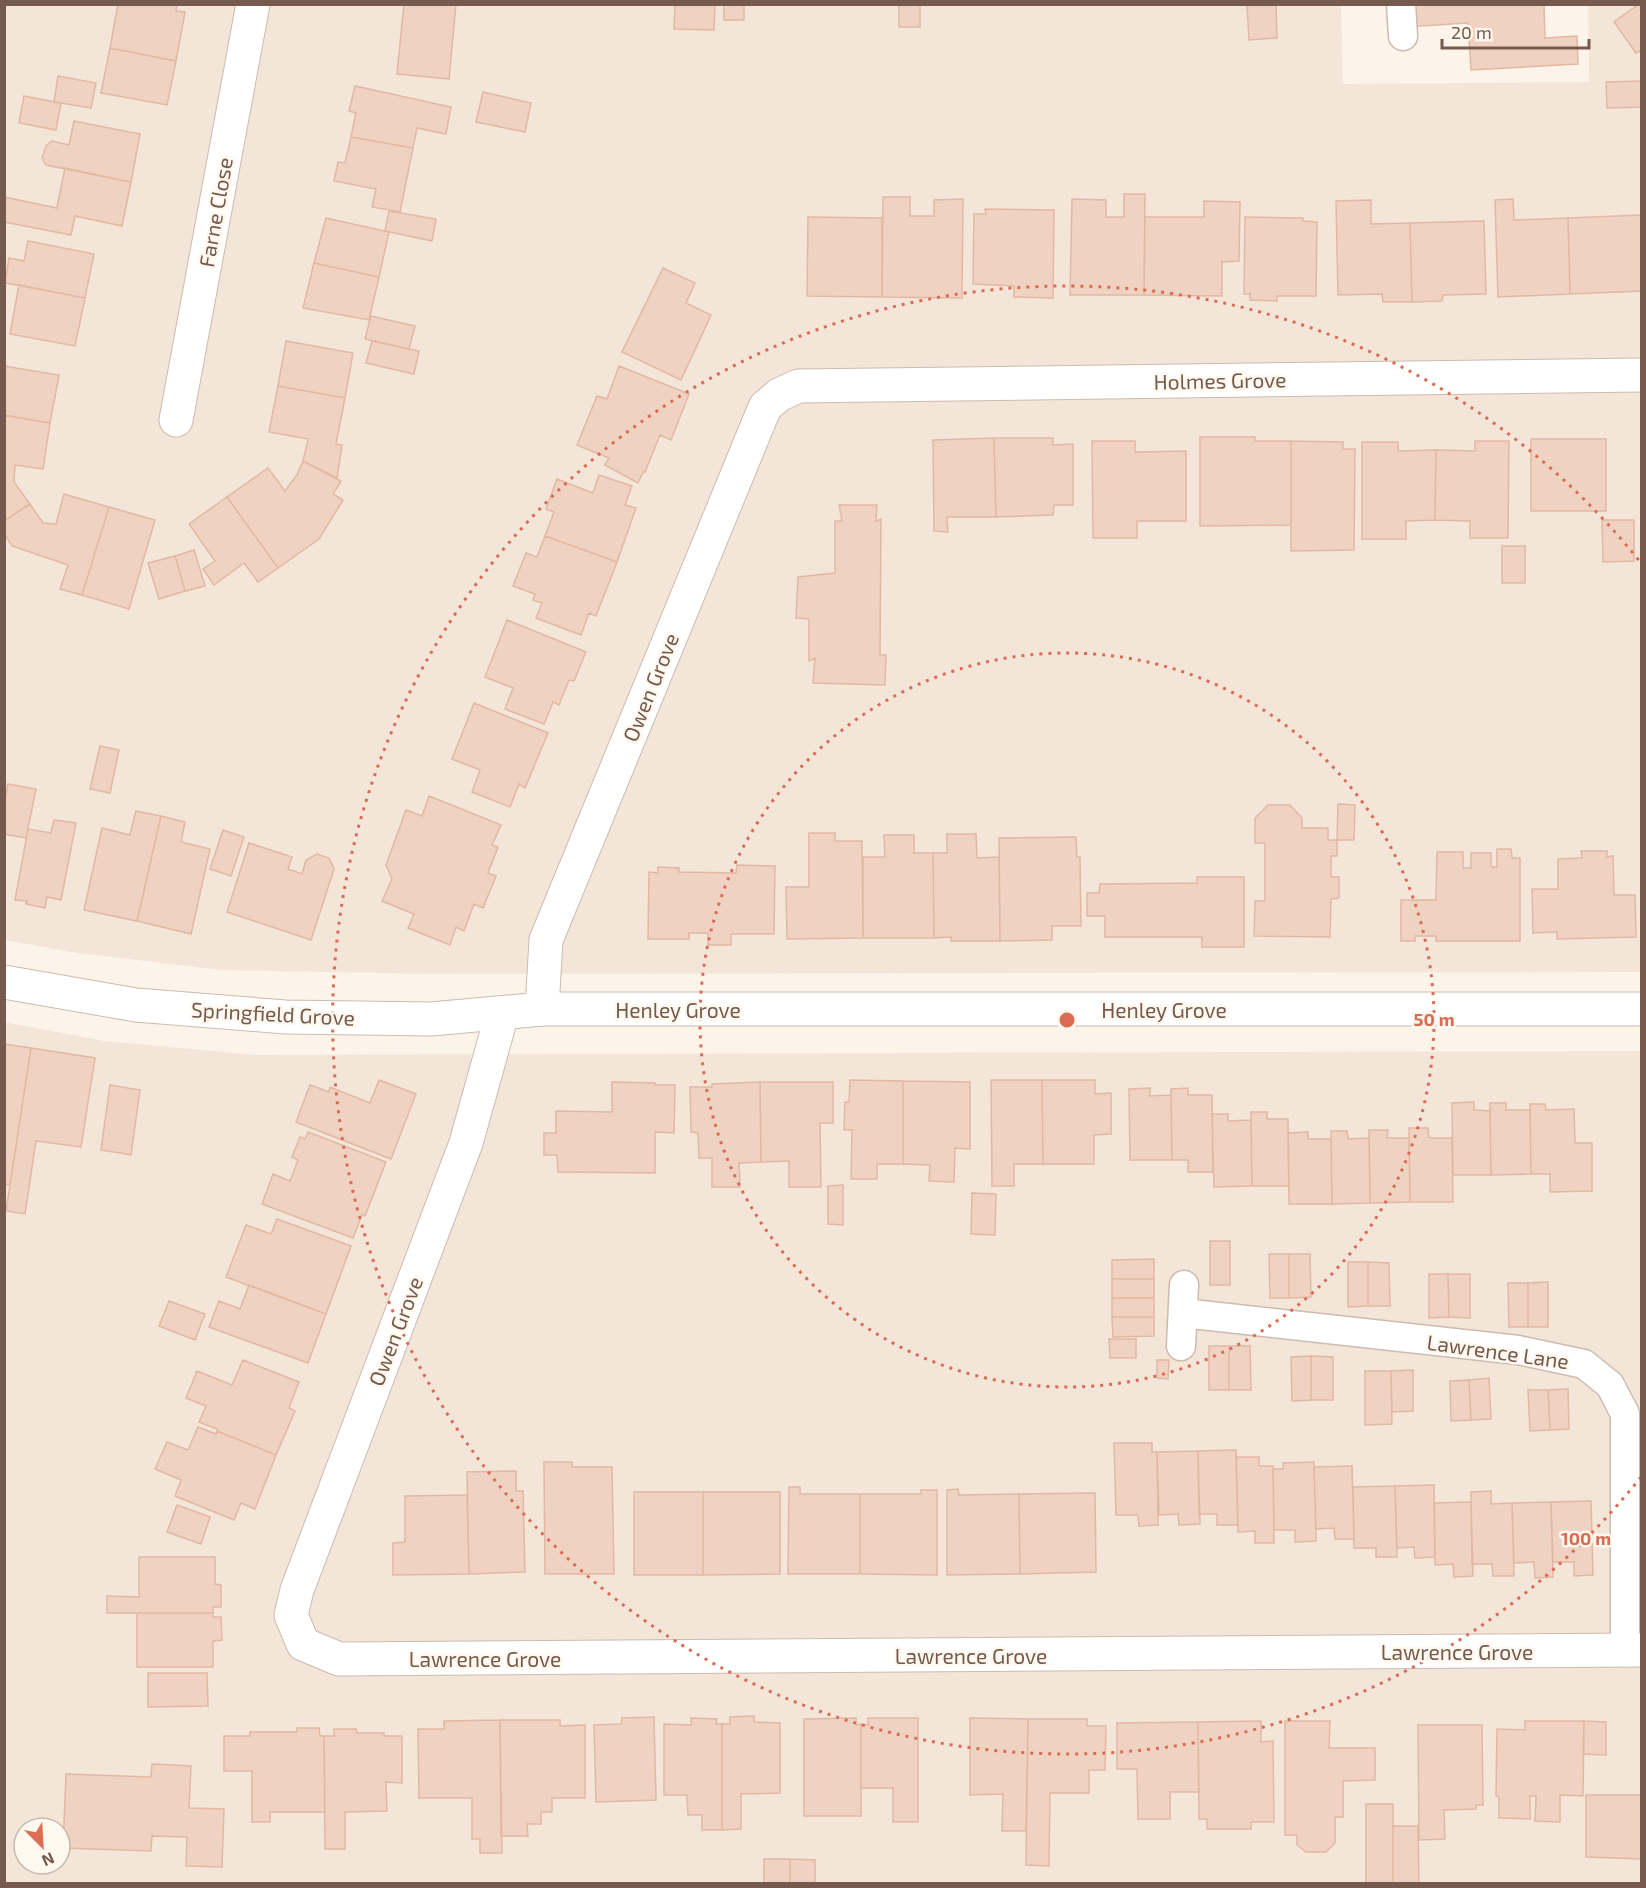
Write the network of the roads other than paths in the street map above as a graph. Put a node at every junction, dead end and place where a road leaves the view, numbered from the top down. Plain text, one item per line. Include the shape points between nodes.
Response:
1 (253, 4) edge
2 (1401, 4) edge
3 (1403, 36) dead end
4 (1641, 375) edge
5 (798, 386) joint
6 (176, 420) dead end
7 (4, 982) edge
8 (542, 1009) junction
9 (1641, 1010) edge
10 (502, 1014) junction
11 (1184, 1285) dead end
12 (1183, 1313) junction
13 (1181, 1346) dead end
14 (303, 1644) joint
15 (1633, 1650) edge

1 - 6 street, Farne Close
2 - 3 lane
4 - 5 street, Holmes Grove
5 - 8 street, Owen Grove via 779,395 760,417 546,940
7 - 10 street, Springfield Grove via 136,1005 285,1017 431,1019
8 - 9 street, Henley Grove
8 - 10 street, Springfield Grove
10 - 14 street, Owen Grove via 466,1143 297,1590 291,1615
11 - 12 lane
12 - 13 lane
12 - 15 lane, Lawrence Lane via 1518,1350 1584,1364 1610,1385 1625,1414
14 - 15 street, Lawrence Grove via 339,1659

